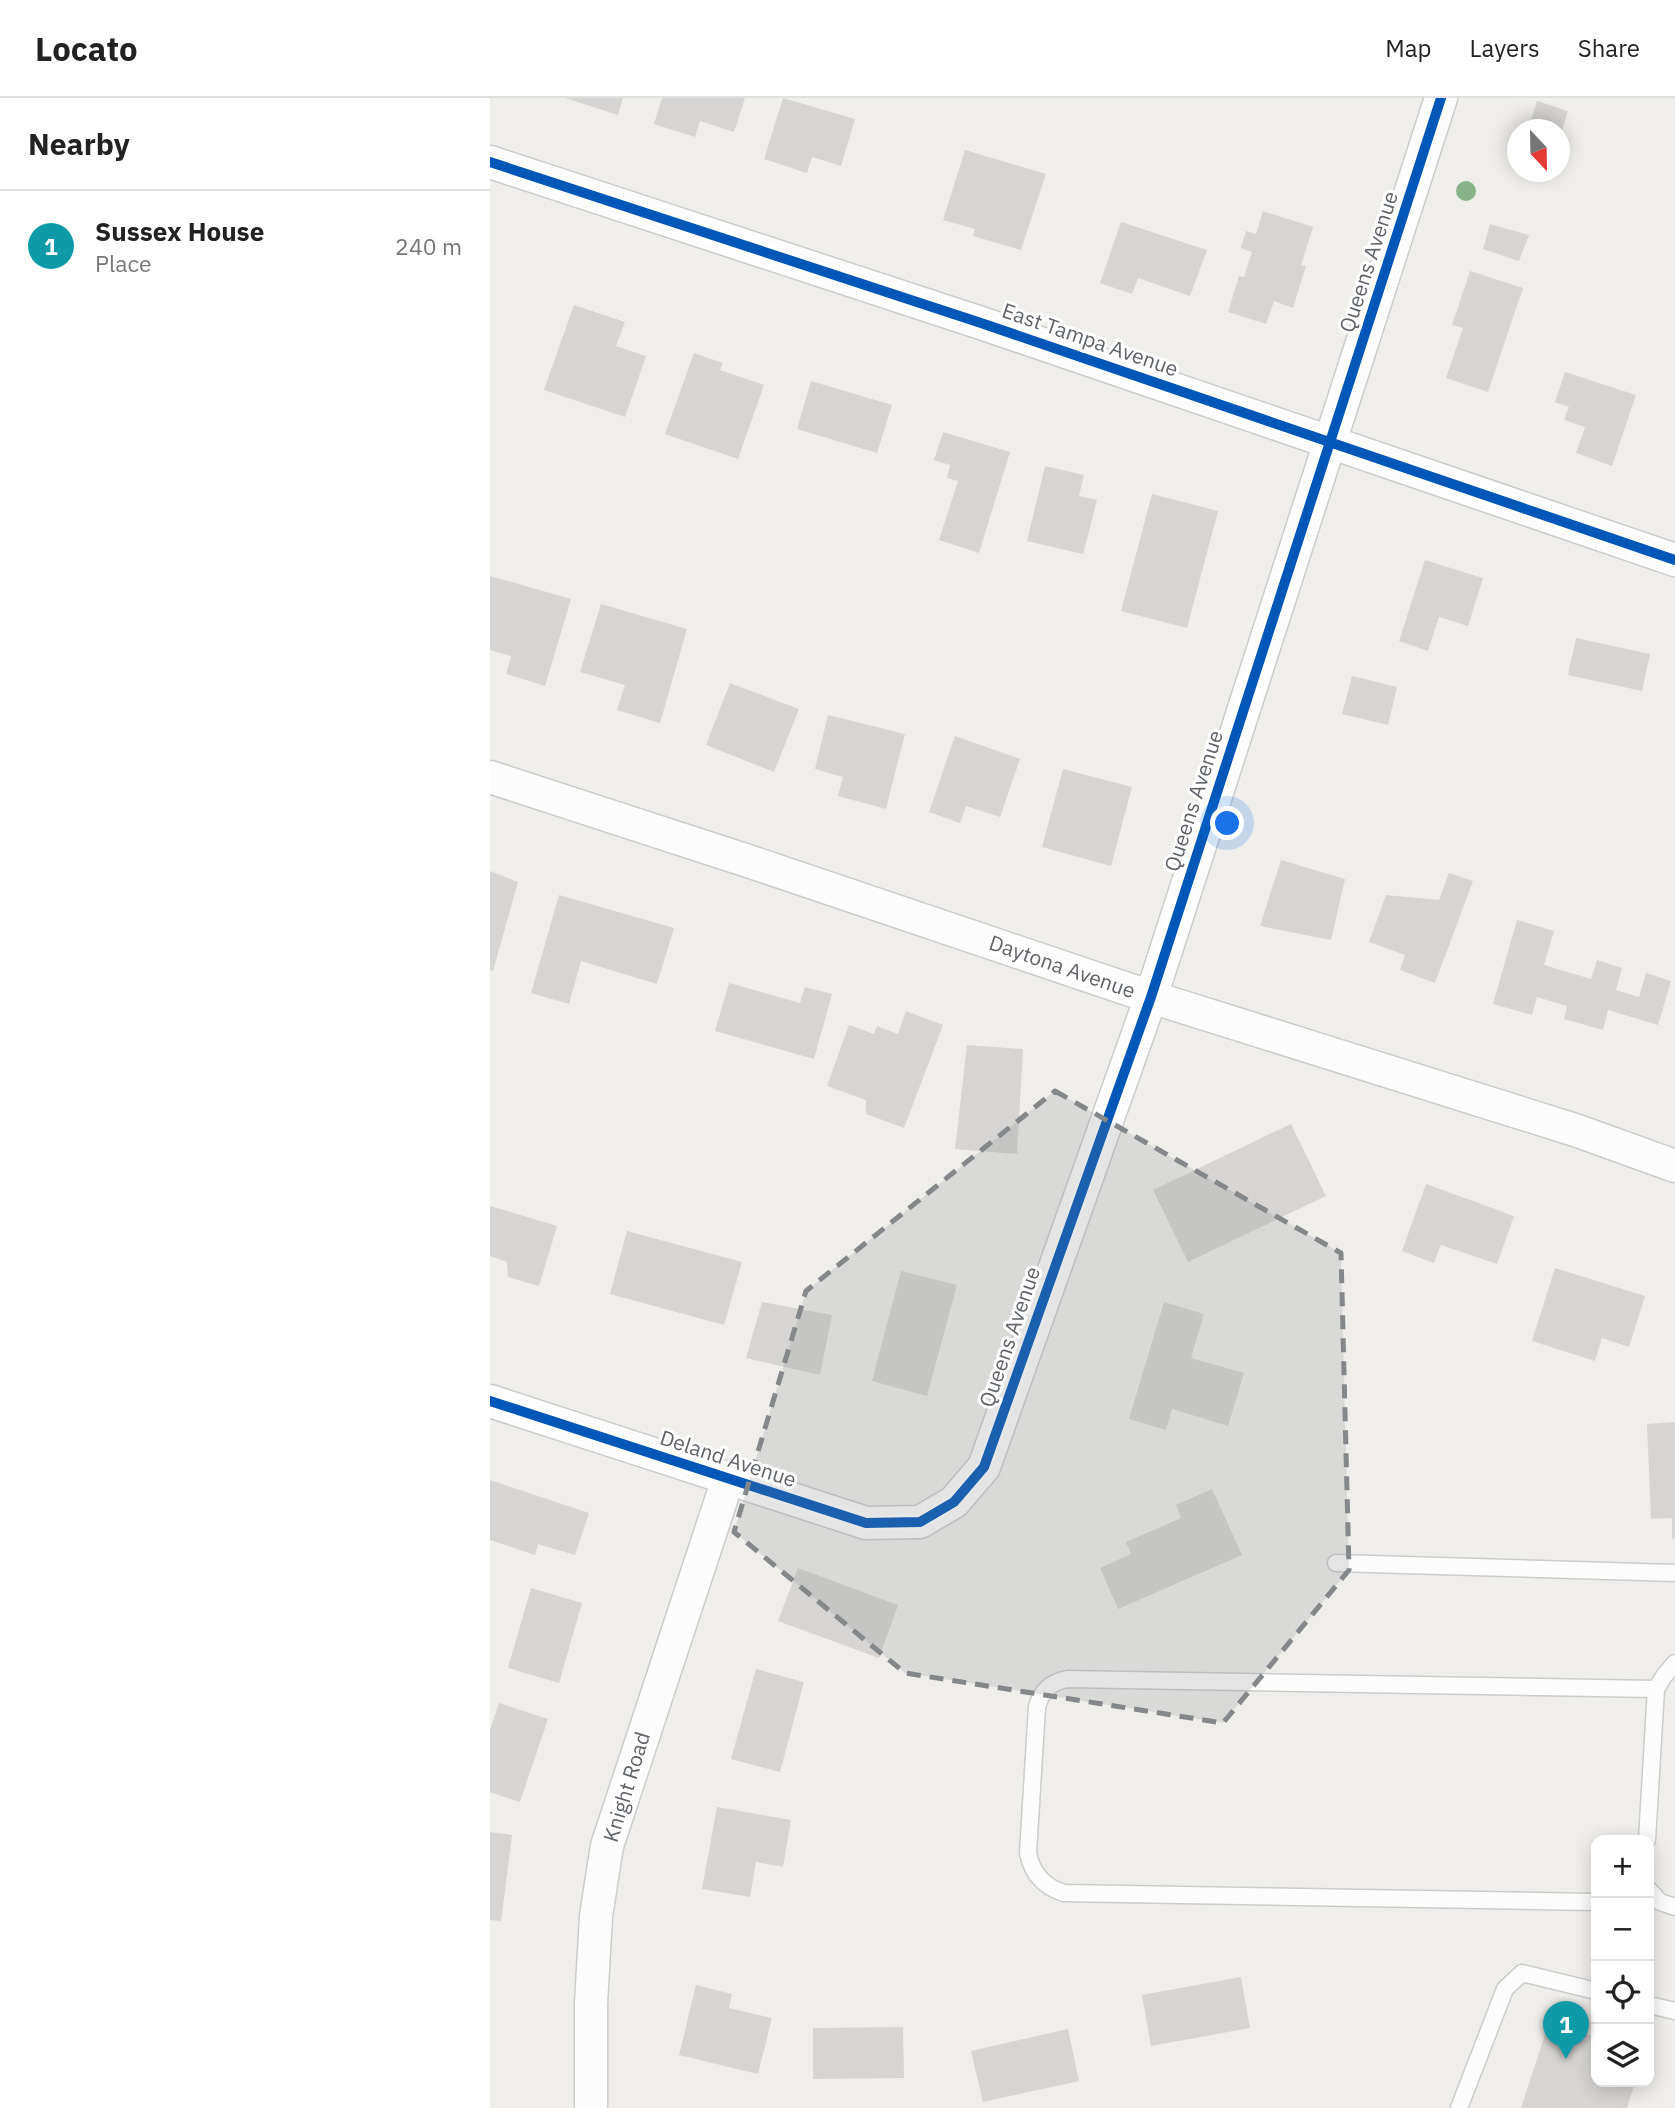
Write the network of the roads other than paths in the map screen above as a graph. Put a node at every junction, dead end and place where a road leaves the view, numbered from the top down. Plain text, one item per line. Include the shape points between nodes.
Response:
1 (1441, 98) edge
2 (490, 162) edge
3 (1331, 443) junction
4 (1675, 560) edge
5 (490, 777) edge
6 (1151, 997) junction
7 (1675, 1166) edge
8 (490, 1401) edge
9 (728, 1479) junction
10 (954, 1502) joint
11 (1336, 1563) dead end
12 (1675, 1573) edge
13 (1675, 1663) edge
14 (1656, 1689) junction
15 (1647, 1835) edge
16 (1591, 1902) edge
17 (1591, 1990) edge
18 (1654, 2006) edge
19 (1675, 2011) edge
20 (591, 2108) edge
21 (1459, 2108) edge

1 - 3 street, Queens Avenue
2 - 3 street, East Tampa Avenue
3 - 4 street, East Tampa Avenue
3 - 6 street, Queens Avenue
5 - 6 street, Daytona Avenue
6 - 7 street, Daytona Avenue via 1575,1130
6 - 10 street, Queens Avenue via 984,1467
8 - 9 street, Deland Avenue
9 - 10 street, Deland Avenue via 866,1523 920,1522
9 - 20 street, Knight Road via 607,1846 596,1916
11 - 12 lane
13 - 14 lane
14 - 15 lane
14 - 16 lane via 1067,1679 1047,1688 1039,1699 1028,1853 1034,1871 1060,1892
17 - 21 lane via 1522,1973 1505,1989
18 - 19 lane

